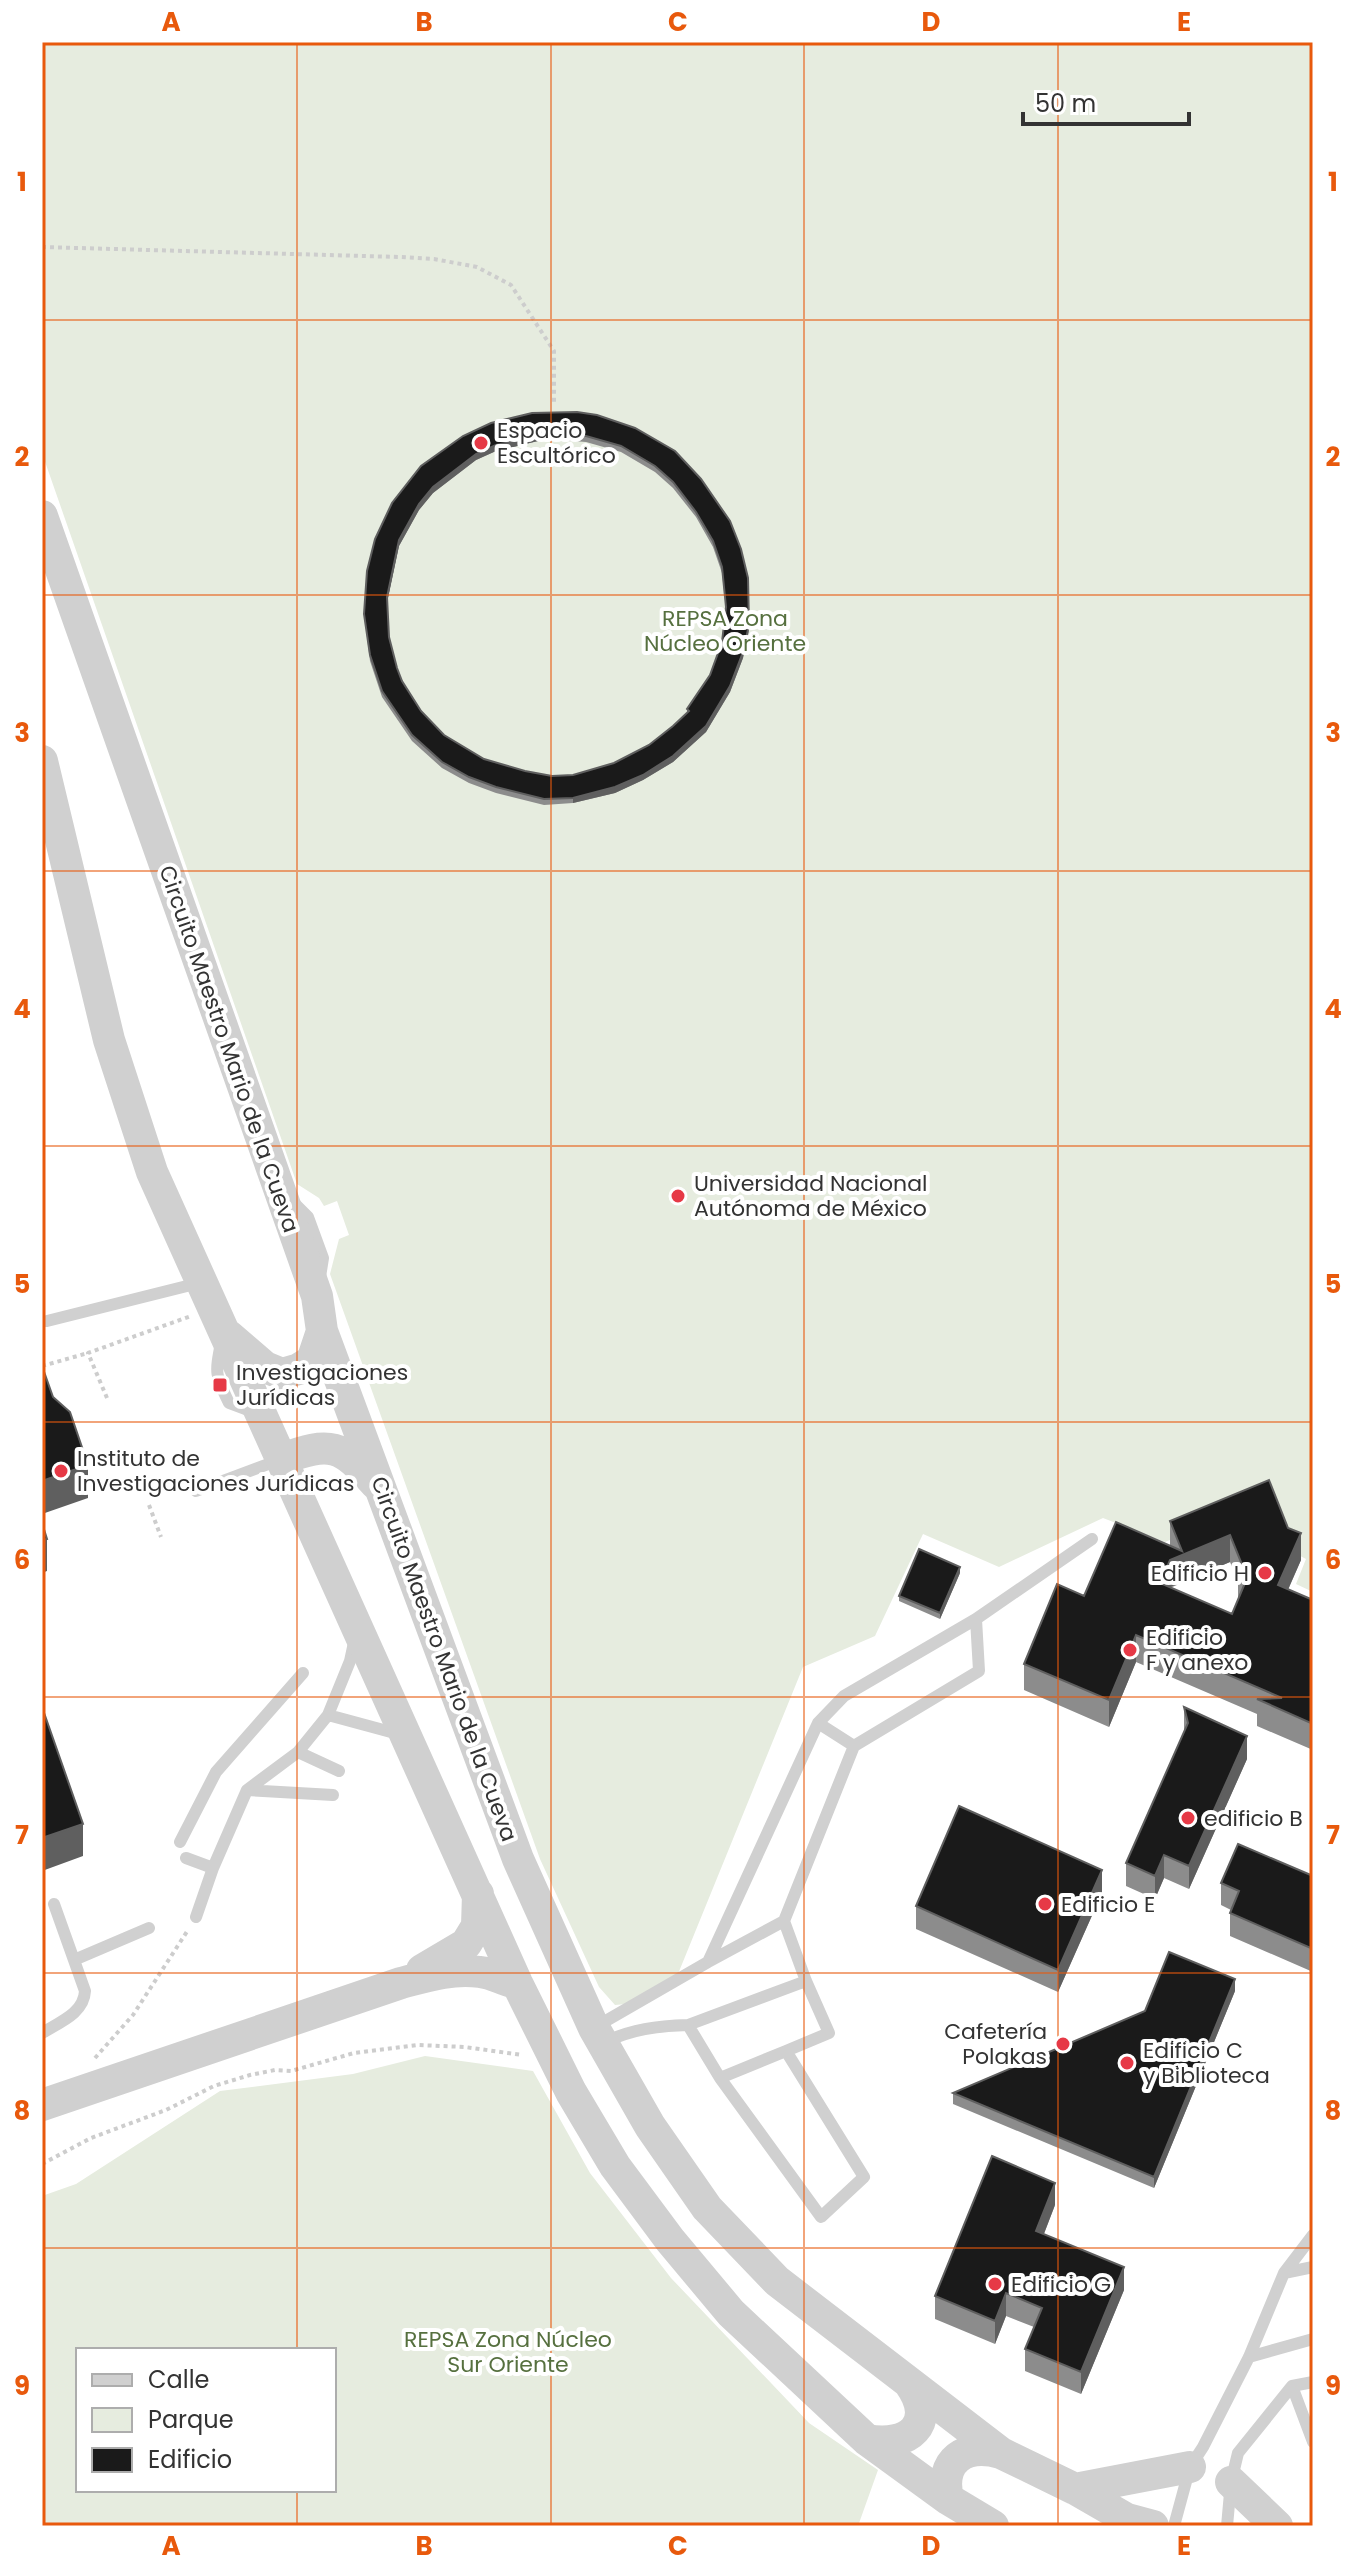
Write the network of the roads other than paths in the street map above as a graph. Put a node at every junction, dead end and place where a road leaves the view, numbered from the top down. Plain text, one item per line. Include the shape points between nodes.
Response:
1 (42, 516) edge
2 (42, 572) edge
3 (74, 604) junction
4 (42, 761) edge
5 (46, 791) edge
6 (213, 1307) junction
7 (47, 1321) dead end
8 (322, 1331) junction
9 (282, 1459) junction
10 (196, 1491) dead end
11 (383, 1492) junction
12 (1092, 1539) dead end
13 (976, 1619) junction
14 (357, 1627) junction
15 (303, 1673) dead end
16 (328, 1715) junction
17 (818, 1723) junction
18 (407, 1736) junction
19 (854, 1746) junction
20 (298, 1752) junction
21 (339, 1771) dead end
22 (247, 1790) junction
23 (333, 1795) dead end
24 (180, 1842) dead end
25 (186, 1858) dead end
26 (213, 1868) junction
27 (478, 1894) junction
28 (54, 1904) dead end
29 (196, 1917) road end
30 (784, 1921) junction
31 (149, 1928) dead end
32 (74, 1960) junction
33 (708, 1962) junction
34 (806, 1981) junction
35 (401, 1983) junction
36 (517, 1983) junction
37 (688, 2025) junction
38 (42, 2033) edge
39 (598, 2036) junction
40 (786, 2051) junction
41 (720, 2078) junction
42 (42, 2105) edge
43 (1313, 2235) edge
44 (1313, 2267) edge
45 (1284, 2273) junction
46 (1313, 2339) edge
47 (1249, 2357) junction
48 (1313, 2382) edge
49 (910, 2384) junction
50 (1292, 2386) junction
51 (867, 2440) junction
52 (1313, 2442) edge
53 (1001, 2453) junction
54 (1190, 2467) junction
55 (1231, 2482) junction
56 (1075, 2489) junction
57 (948, 2499) junction
58 (993, 2526) edge
59 (1153, 2526) edge
60 (1174, 2526) edge
61 (1227, 2526) edge
62 (1277, 2526) edge

1 - 3 street, Circuito Maestro Mario de la Cueva
2 - 3 street
3 - 8 street, Circuito Maestro Mario de la Cueva via 317,1296
4 - 5 street
5 - 6 street via 109,1040 152,1172
6 - 7 lane
6 - 8 street via 265,1367 282,1374 312,1361
6 - 9 street
8 - 11 street, Circuito Maestro Mario de la Cueva
9 - 10 lane
9 - 11 street via 326,1446 359,1464
9 - 14 street
11 - 39 street, Circuito Maestro Mario de la Cueva via 518,1859
12 - 13 lane
13 - 17 lane via 844,1696
13 - 19 lane via 979,1671
14 - 16 lane
14 - 18 street
15 - 24 lane via 216,1772
16 - 18 lane
16 - 20 lane
17 - 19 lane
17 - 33 lane
18 - 27 street
19 - 30 lane
20 - 21 lane
20 - 22 lane
22 - 23 lane
22 - 26 lane
25 - 26 lane
26 - 29 lane
27 - 35 street via 477,1926 466,1944
27 - 36 street
28 - 32 lane
30 - 33 lane
30 - 34 lane
31 - 32 lane
32 - 38 lane via 84,2002
33 - 39 lane via 614,2018
34 - 37 lane
34 - 40 lane via 829,2033
35 - 36 street via 449,1971 483,1972
35 - 42 street
36 - 51 street via 615,2166 670,2240 731,2313
37 - 39 lane
37 - 41 lane
39 - 49 street, Circuito Maestro Mario de la Cueva via 650,2126 707,2208 777,2281
40 - 41 lane
40 - 41 lane via 864,2177 821,2217
43 - 45 lane
44 - 45 lane
45 - 47 lane
46 - 47 lane
47 - 54 lane
48 - 50 lane
49 - 51 street via 920,2402 914,2430 892,2443
49 - 53 street, Circuito Maestro Mario de la Cueva
50 - 52 lane
50 - 55 lane via 1238,2453
51 - 57 street
53 - 56 street, Circuito Maestro Mario de la Cueva
53 - 57 street via 962,2453 947,2473
54 - 56 street
54 - 60 lane
55 - 61 lane
55 - 62 street
56 - 59 street, Circuito Maestro Mario de la Cueva via 1127,2519
57 - 58 street

